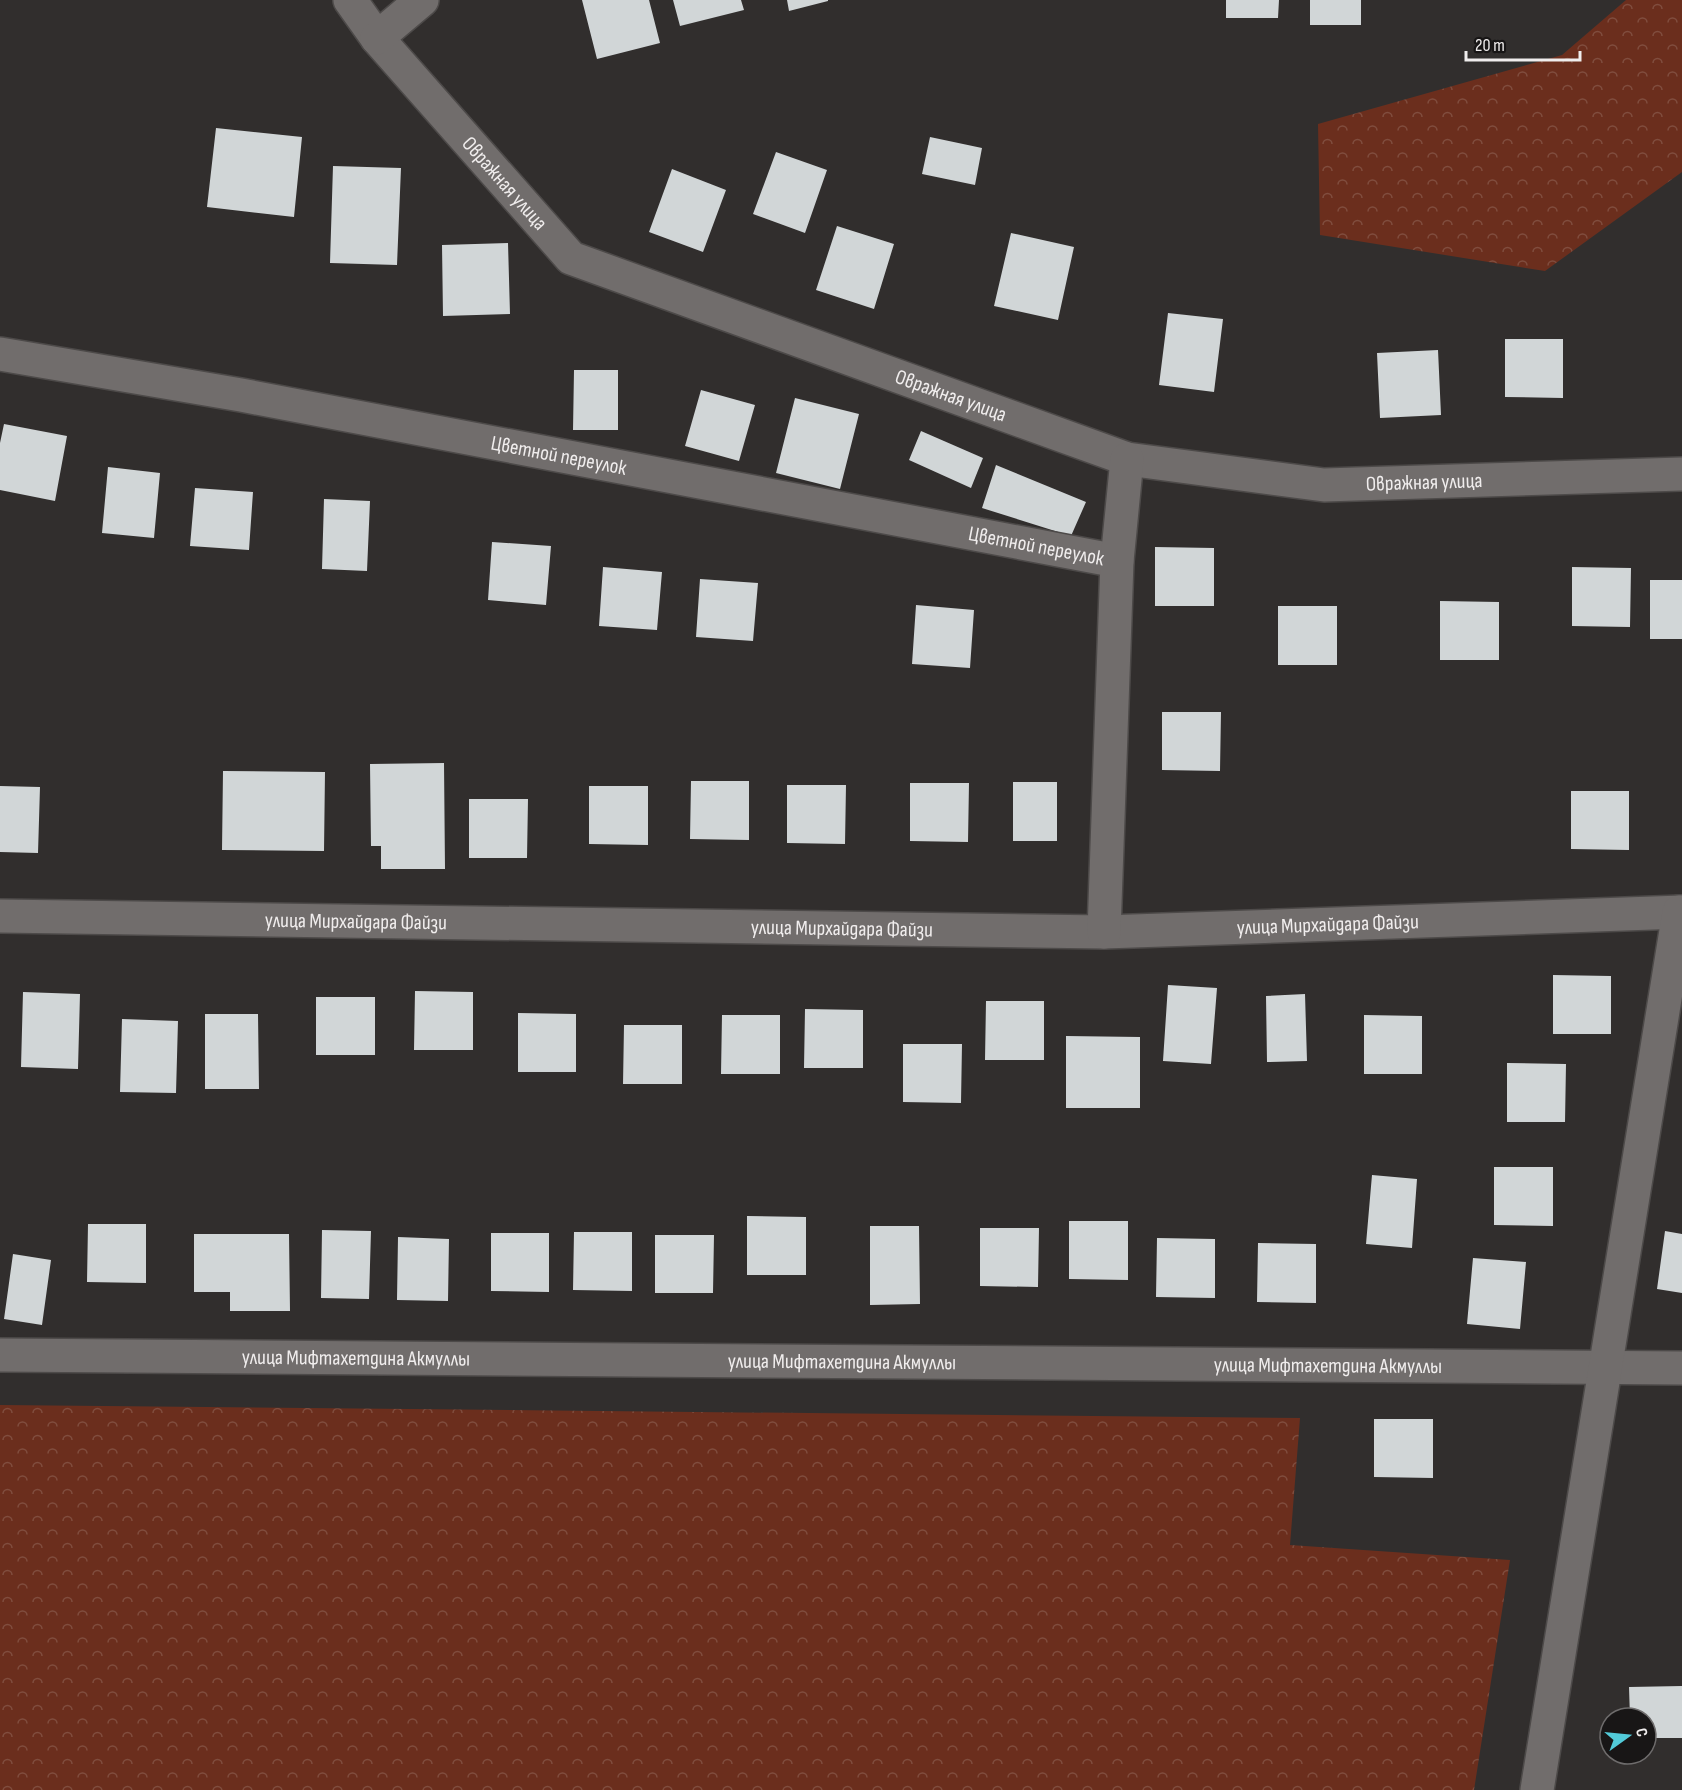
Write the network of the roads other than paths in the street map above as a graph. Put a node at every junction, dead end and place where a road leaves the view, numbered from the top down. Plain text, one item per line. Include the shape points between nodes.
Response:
1 (350, 0) edge
2 (422, 0) edge
3 (377, 38) junction
4 (0, 354) edge
5 (1127, 459) junction
6 (1682, 474) edge
7 (1117, 561) junction
8 (1681, 912) edge
9 (0, 916) edge
10 (1104, 932) junction
11 (0, 1356) edge
12 (1605, 1368) junction
13 (1682, 1368) edge
14 (1537, 1790) edge

1 - 3 street, Овражная улица
2 - 3 street
3 - 5 street, Овражная улица via 571,258
4 - 7 street, Цветной переулок via 241,395
5 - 6 street, Овражная улица via 1324,485
5 - 7 street
7 - 10 street
8 - 10 street, улица Мирхайдара Файзи
8 - 12 street
9 - 10 street, улица Мирхайдара Файзи
11 - 12 street, улица Мифтахетдина Акмуллы
12 - 13 street, улица Мифтахетдина Акмуллы
12 - 14 street

